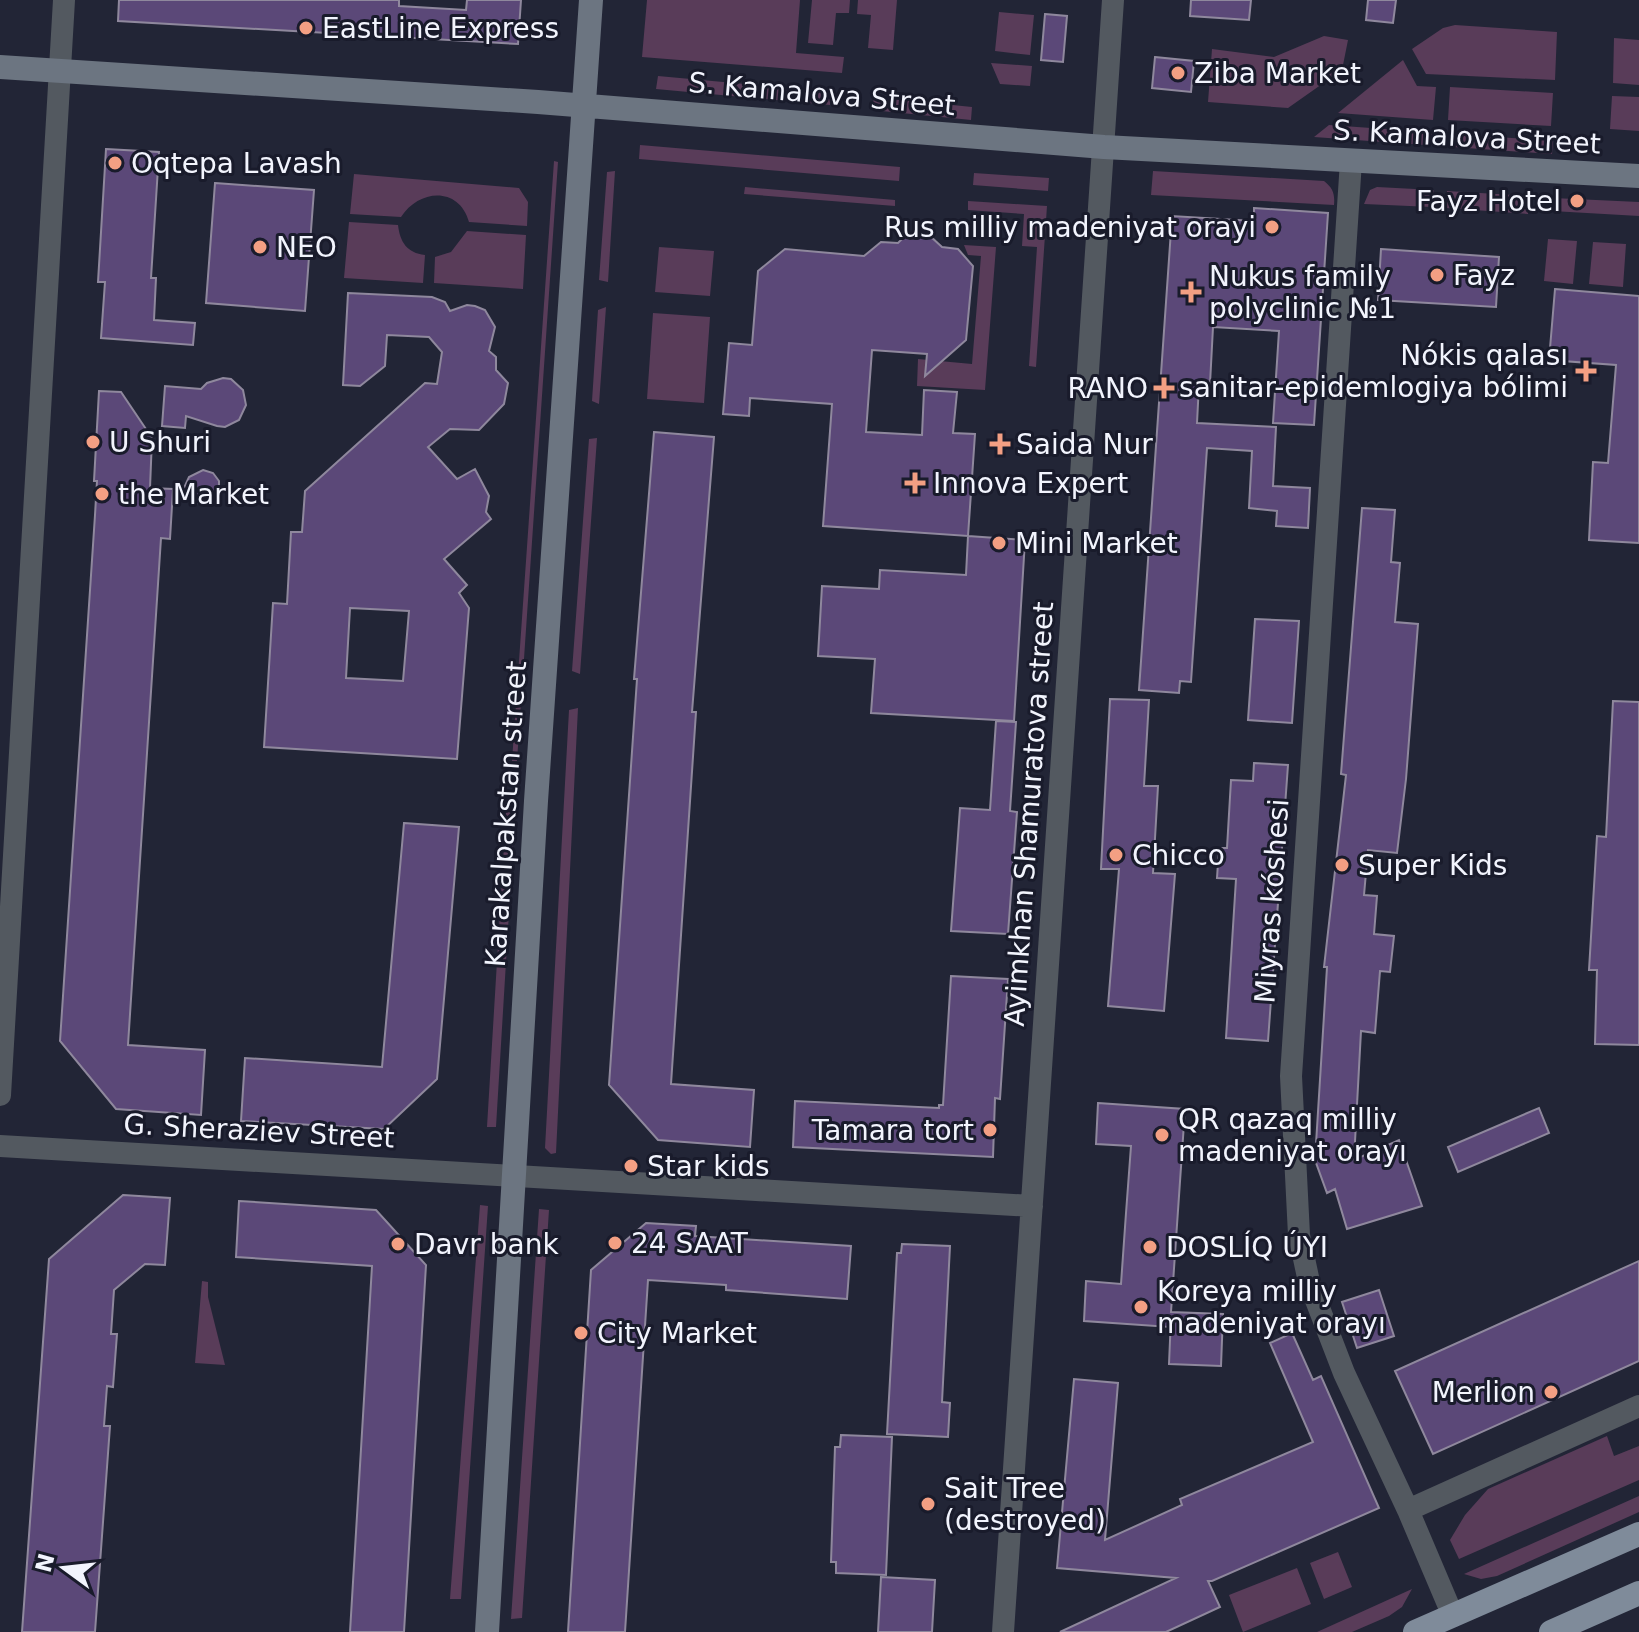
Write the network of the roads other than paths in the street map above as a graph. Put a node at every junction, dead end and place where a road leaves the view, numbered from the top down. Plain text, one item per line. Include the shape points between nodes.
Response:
1 (64, 0) edge
2 (591, 0) edge
3 (1113, 0) edge
4 (0, 67) edge
5 (59, 70) junction
6 (585, 105) junction
7 (1104, 147) junction
8 (1351, 161) junction
9 (1639, 176) edge
10 (0, 1095) edge
11 (0, 1146) edge
12 (514, 1176) junction
13 (1032, 1206) junction
14 (1639, 1406) edge
15 (1408, 1510) junction
16 (1639, 1534) edge
17 (1639, 1593) edge
18 (1453, 1616) junction
19 (487, 1632) edge
20 (1003, 1632) edge
21 (1415, 1632) edge
22 (1551, 1632) edge

1 - 5 street
2 - 6 street, Karakalpakstan street
3 - 7 street, Ayimkhan Shamuratova street
4 - 5 street, S. Kamalova Street
5 - 6 street, S. Kamalova Street
5 - 10 street
6 - 7 street, S. Kamalova Street
6 - 12 street, Karakalpakstan street
7 - 8 street, S. Kamalova Street
7 - 13 street, Ayimkhan Shamuratova street
8 - 9 street, S. Kamalova Street
8 - 15 street, Miyras kóshesi via 1292,1061 1293,1130 1299,1235 1309,1282 1344,1373
11 - 12 street, G. Sheraziev Street
12 - 13 street, G. Sheraziev Street
12 - 19 street, Karakalpakstan street
13 - 20 street, Ayimkhan Shamuratova street
14 - 15 street
15 - 18 street, Miyras kóshesi
16 - 18 main road
17 - 22 main road
18 - 21 main road

